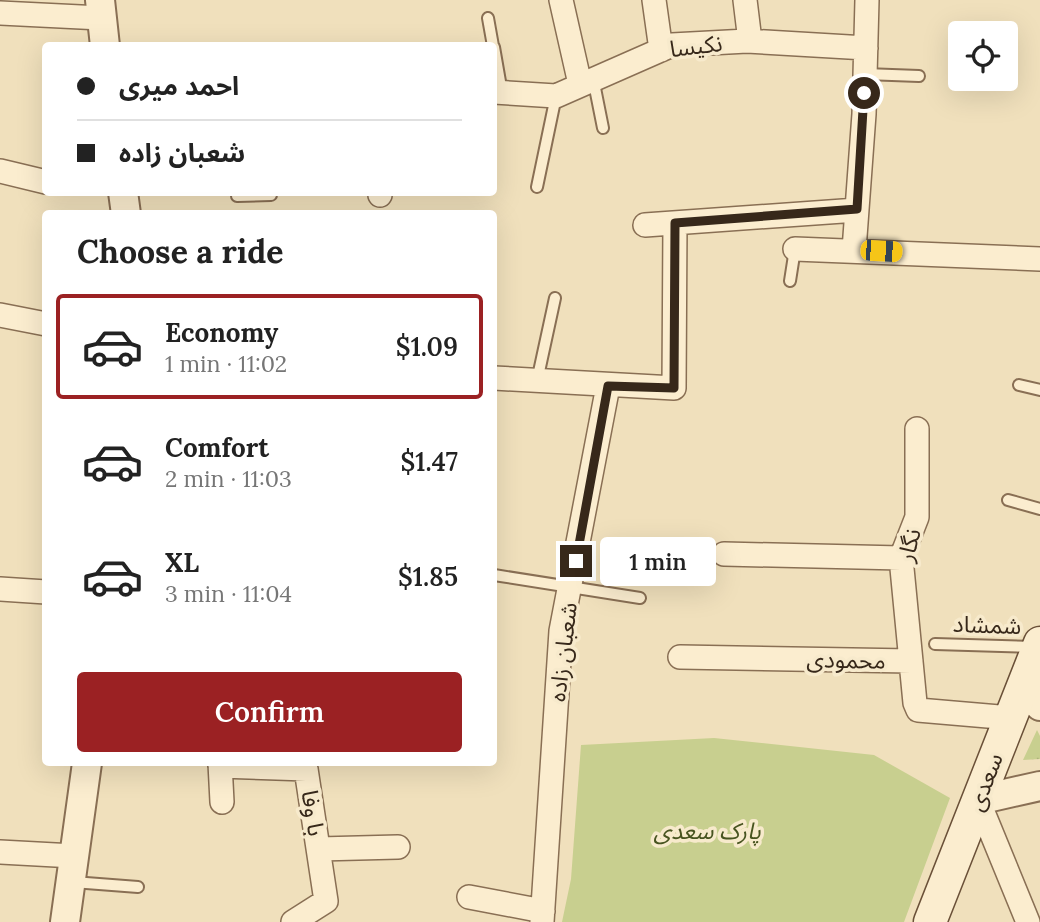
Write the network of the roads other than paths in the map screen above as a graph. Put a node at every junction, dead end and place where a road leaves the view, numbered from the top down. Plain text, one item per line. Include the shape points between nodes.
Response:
1 (561, 0) edge
2 (654, 0) edge
3 (745, 0) edge
4 (867, 0) edge
5 (0, 13) edge
6 (488, 18) dead end
7 (102, 21) edge
8 (750, 41) junction
9 (492, 42) edge
10 (866, 48) junction
11 (661, 50) junction
12 (865, 74) junction
13 (919, 76) dead end
14 (586, 81) junction
15 (498, 92) edge
16 (556, 96) junction
17 (603, 128) dead end
18 (0, 171) edge
19 (42, 181) edge
20 (537, 187) dead end
21 (857, 209) junction
22 (675, 223) junction
23 (645, 225) dead end
24 (795, 249) joint
25 (854, 250) junction
26 (1040, 259) edge
27 (790, 281) dead end
28 (555, 298) dead end
29 (0, 315) edge
30 (42, 323) edge
31 (497, 378) edge
32 (537, 381) junction
33 (1019, 385) dead end
34 (608, 386) junction
35 (1040, 390) edge
36 (917, 429) dead end
37 (1008, 500) dead end
38 (1040, 509) edge
39 (724, 554) dead end
40 (901, 558) junction
41 (497, 576) edge
42 (0, 589) edge
43 (570, 589) junction
44 (42, 592) edge
45 (640, 598) dead end
46 (935, 644) dead end
47 (1039, 645) edge
48 (680, 657) dead end
49 (911, 661) junction
50 (1031, 697) edge
51 (1011, 718) junction
52 (87, 766) edge
53 (220, 766) edge
54 (254, 766) edge
55 (1040, 786) edge
56 (978, 800) junction
57 (222, 802) dead end
58 (398, 847) dead end
59 (318, 849) junction
60 (0, 852) edge
61 (72, 869) junction
62 (138, 887) dead end
63 (470, 897) dead end
64 (543, 917) edge
65 (65, 922) edge
66 (293, 922) edge
67 (930, 922) edge
68 (1028, 922) edge

1 - 14 street
2 - 11 street
3 - 8 street
4 - 10 street
5 - 7 street
6 - 9 lane
8 - 10 street, نکیسا
8 - 11 street, نکیسا via 672,45
10 - 12 street
11 - 14 street, نکیسا
12 - 13 lane
12 - 21 street
14 - 16 street, نکیسا
14 - 17 lane
15 - 16 street, نکیسا
16 - 20 lane
18 - 19 street
21 - 22 street
21 - 25 street
22 - 23 street
22 - 34 street via 674,388
24 - 25 street
24 - 27 lane
25 - 26 street
28 - 32 lane
29 - 30 street
31 - 32 street
32 - 34 street
33 - 35 lane
34 - 43 street, شعبان زاده
36 - 40 street, نگار via 917,517
37 - 38 lane
39 - 40 street
40 - 49 street, نگار
41 - 43 lane
42 - 44 street
43 - 45 lane
43 - 64 street, شعبان زاده via 561,631
46 - 47 lane, شمشاد
47 - 50 main road, سعدی
48 - 49 street, محمودی
49 - 51 street, محمودی via 918,710
50 - 51 main road, سعدی
51 - 56 main road, سعدی
52 - 61 street
53 - 57 street
54 - 59 street, با وفا via 306,769
55 - 56 street
56 - 67 main road, سعدی
56 - 68 street
58 - 59 street
59 - 66 street, با وفا via 326,901
60 - 61 street
61 - 62 lane
61 - 65 street
63 - 64 street

